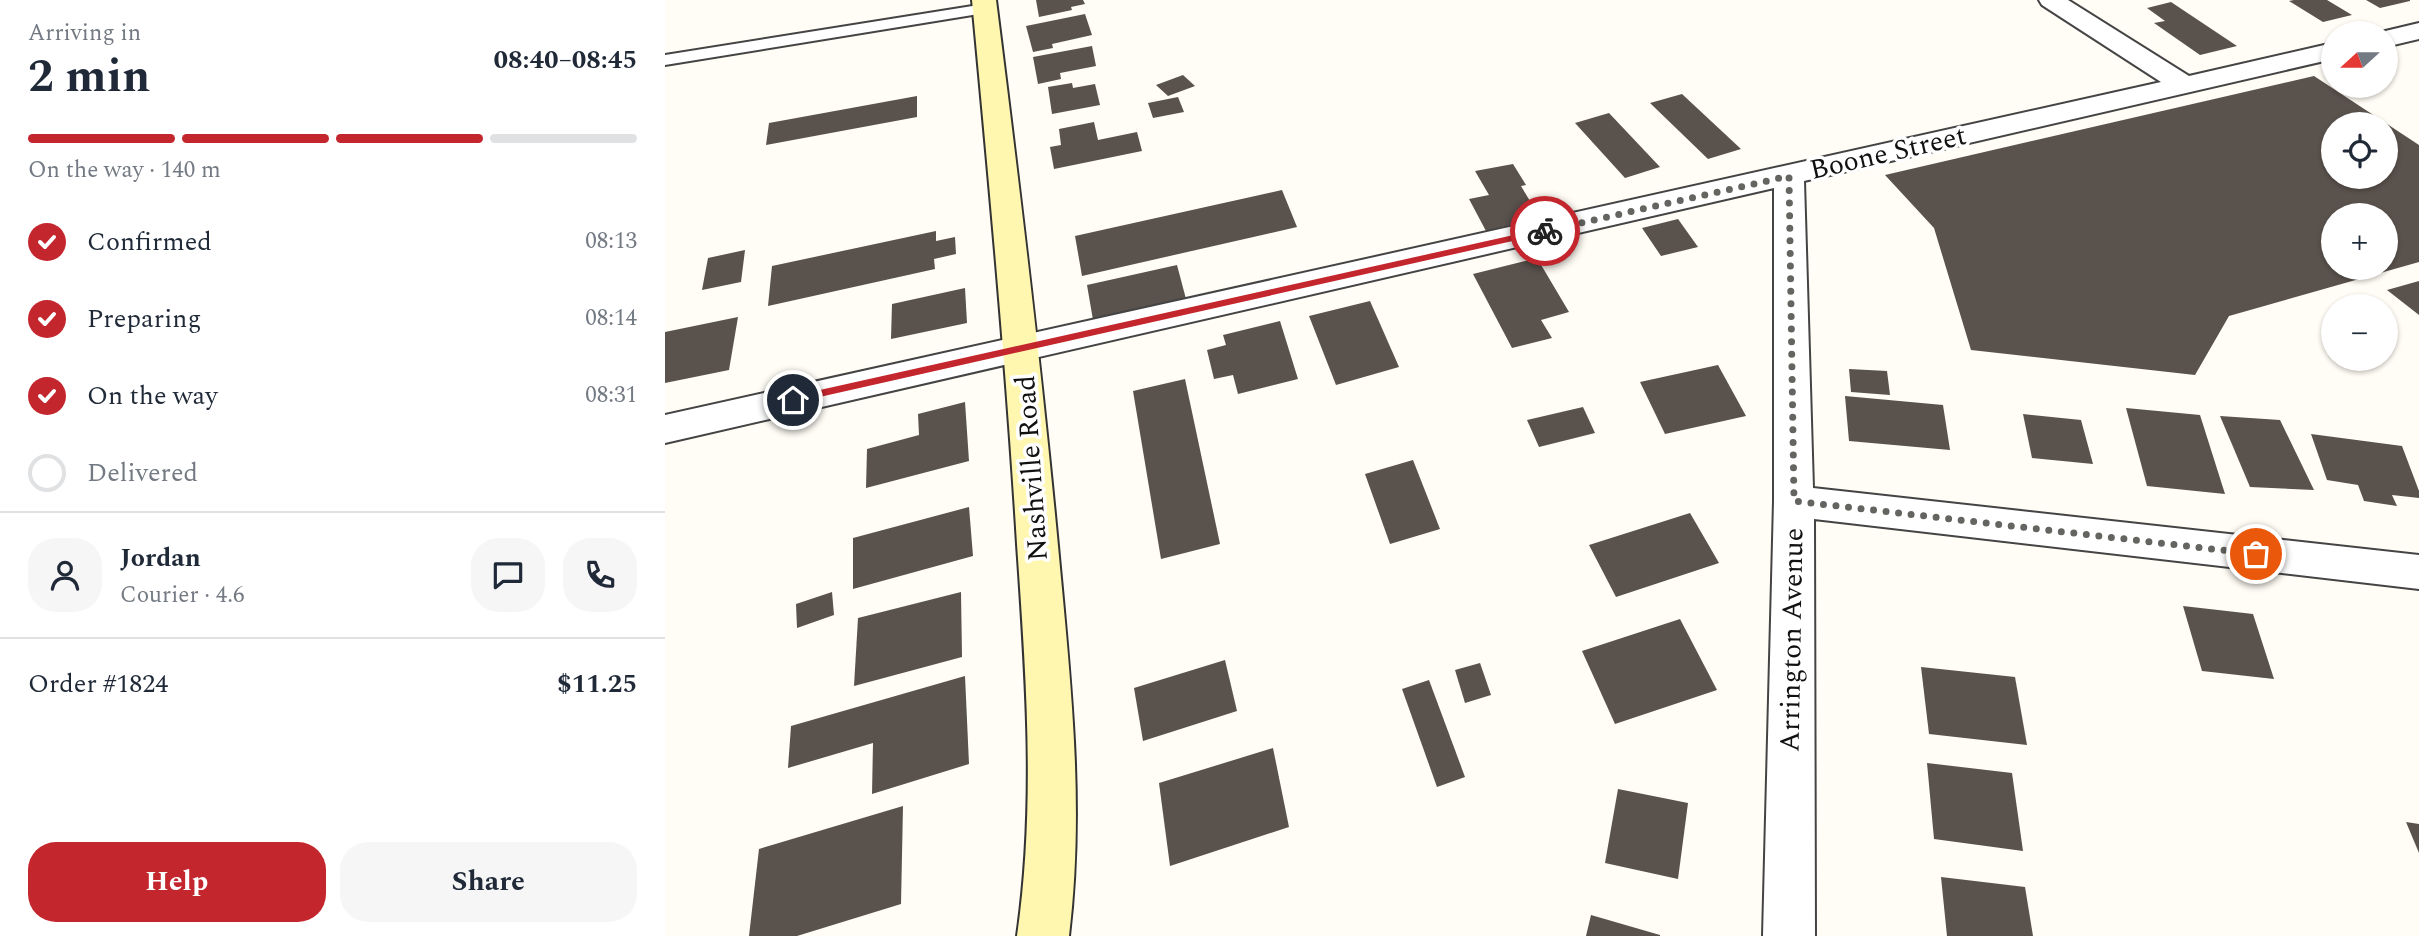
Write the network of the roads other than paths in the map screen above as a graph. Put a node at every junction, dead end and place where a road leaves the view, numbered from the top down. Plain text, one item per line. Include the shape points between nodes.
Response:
1 (2051, 0) edge
2 (985, 4) edge
3 (2419, 32) edge
4 (2398, 36) edge
5 (2321, 54) edge
6 (665, 60) edge
7 (2184, 85) junction
8 (1789, 176) junction
9 (1023, 347) junction
10 (665, 429) edge
11 (1794, 501) junction
12 (2419, 572) edge
13 (1043, 936) edge
14 (1789, 936) edge

1 - 7 street
2 - 6 lane
2 - 9 main road, Nashville Road
3 - 4 street
5 - 7 street, Boone Street
7 - 8 street, Boone Street
8 - 9 street, Boone Street
8 - 11 street, Arrington Avenue
9 - 10 street, Boone Street
9 - 13 main road, Nashville Road via 1055,758
11 - 12 street
11 - 14 street, Arrington Avenue

